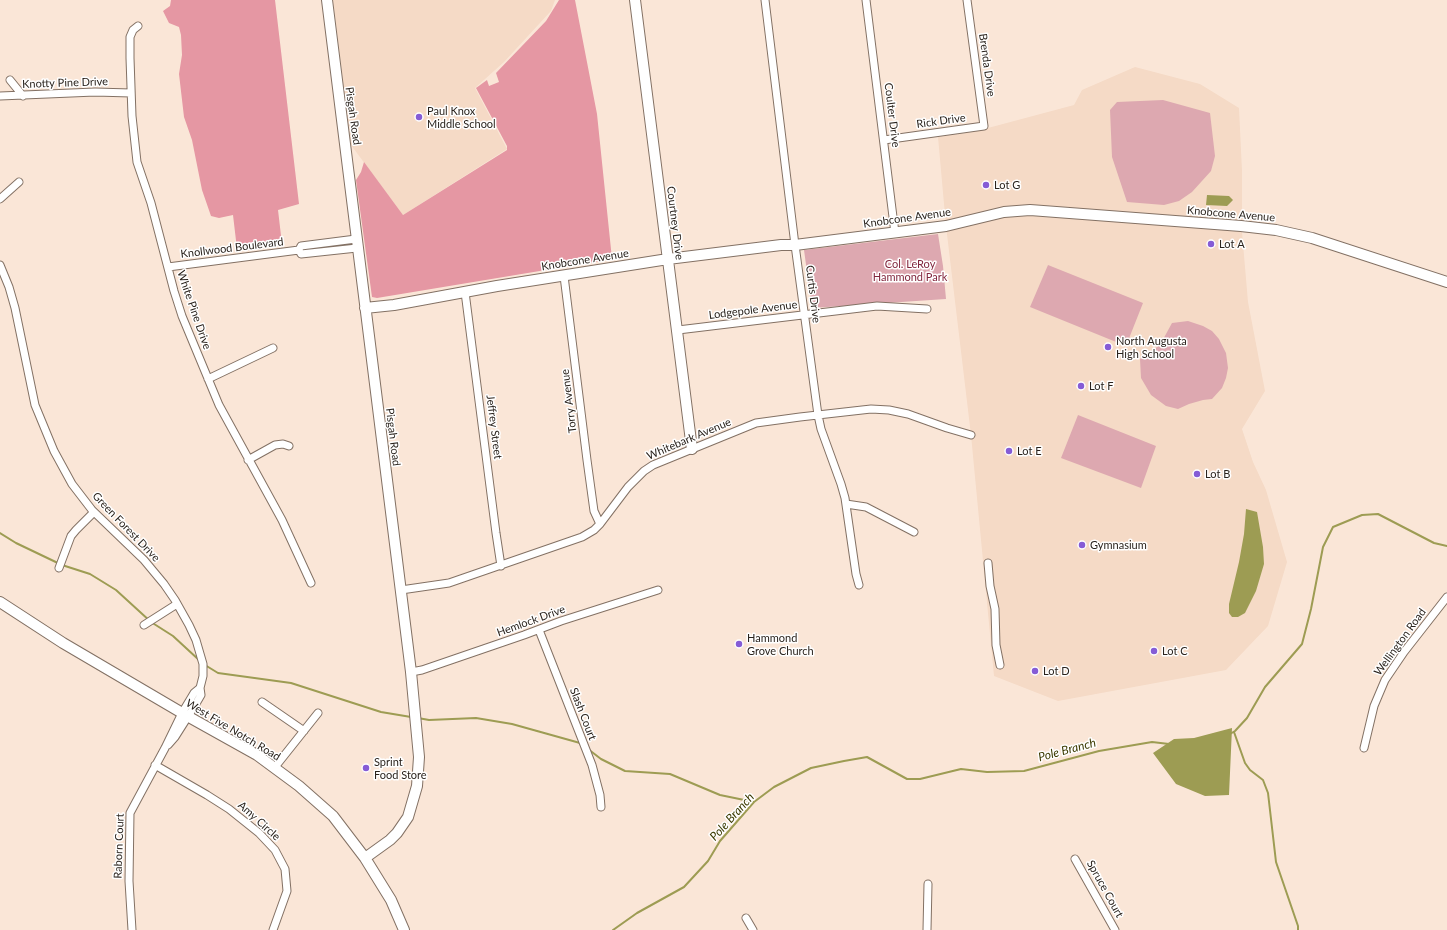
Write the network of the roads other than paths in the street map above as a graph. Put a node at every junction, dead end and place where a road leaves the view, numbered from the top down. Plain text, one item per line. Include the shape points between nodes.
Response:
1 (327, 0) edge
2 (635, 0) edge
3 (765, 0) edge
4 (866, 0) edge
5 (967, 0) edge
6 (138, 26) dead end
7 (10, 80) dead end
8 (131, 93) junction
9 (0, 96) edge
10 (23, 96) junction
11 (977, 127) joint
12 (884, 140) junction
13 (19, 182) dead end
14 (0, 199) edge
15 (895, 232) junction
16 (357, 243) junction
17 (795, 245) junction
18 (668, 259) junction
19 (0, 266) edge
20 (168, 267) junction
21 (564, 276) junction
22 (1447, 282) edge
23 (465, 292) junction
24 (365, 308) junction
25 (927, 309) dead end
26 (804, 315) junction
27 (678, 330) junction
28 (273, 348) dead end
29 (208, 379) junction
30 (818, 415) junction
31 (971, 435) dead end
32 (289, 446) dead end
33 (692, 449) junction
34 (248, 460) junction
35 (846, 504) junction
36 (94, 512) junction
37 (600, 524) junction
38 (914, 532) dead end
39 (988, 563) dead end
40 (501, 566) junction
41 (59, 568) dead end
42 (311, 583) dead end
43 (859, 585) dead end
44 (401, 590) junction
45 (658, 590) dead end
46 (1447, 597) edge
47 (0, 602) edge
48 (177, 604) junction
49 (144, 624) dead end
50 (539, 630) junction
51 (1000, 665) dead end
52 (411, 672) junction
53 (262, 702) dead end
54 (318, 713) dead end
55 (185, 715) junction
56 (304, 731) junction
57 (1364, 748) dead end
58 (155, 765) junction
59 (275, 767) junction
60 (601, 807) dead end
61 (365, 858) junction
62 (1075, 859) dead end
63 (928, 884) dead end
64 (746, 918) dead end
65 (132, 930) edge
66 (273, 930) edge
67 (404, 930) edge
68 (753, 930) edge
69 (927, 930) edge
70 (1115, 930) edge

1 - 16 street, Pisgah Road
2 - 18 street, Courtney Drive
3 - 17 street, Curtis Drive
4 - 12 street, Coulter Drive
5 - 11 street, Brenda Drive via 984,126
6 - 8 street, White Pine Drive via 130,37
7 - 10 street
8 - 10 street, Knotty Pine Drive
8 - 20 street, White Pine Drive via 138,162
9 - 10 street, Knotty Pine Drive
11 - 12 street, Rick Drive
12 - 15 street, Coulter Drive
13 - 14 street
15 - 17 street, Knobcone Avenue
15 - 22 street, Knobcone Avenue via 946,226 1004,212 1030,210 1241,226 1312,238
16 - 20 street, Knollwood Boulevard via 301,246 299,250
16 - 24 street, Pisgah Road
17 - 18 street, Knobcone Avenue
17 - 26 street, Curtis Drive
18 - 21 street, Knobcone Avenue
18 - 27 street, Courtney Drive
19 - 36 street, Green Forest Drive via 15,308 38,415 64,470
20 - 29 street, White Pine Drive via 182,316
21 - 23 street, Knobcone Avenue
21 - 37 street, Torry Avenue via 594,511
23 - 24 street, Knobcone Avenue
23 - 40 street, Jeffrey Street
24 - 44 street, Pisgah Road
25 - 26 street, Lodgepole Avenue via 877,306
26 - 27 street, Lodgepole Avenue
26 - 30 street, Curtis Drive
27 - 33 street, Courtney Drive
28 - 29 street
29 - 34 street, White Pine Drive
30 - 31 street, Whitebark Avenue via 871,409 889,410
30 - 33 street, Whitebark Avenue via 756,423
30 - 35 street, Curtis Drive
32 - 34 street via 275,445
33 - 37 street, Whitebark Avenue via 644,471 628,487
34 - 42 street, White Pine Drive via 282,520
35 - 38 street via 866,507
35 - 43 street, Curtis Drive
36 - 41 street via 71,536
36 - 48 street, Green Forest Drive via 144,560
37 - 40 street, Whitebark Avenue via 582,537
39 - 51 street
40 - 44 street, Whitebark Avenue via 449,583
44 - 52 street, Pisgah Road
45 - 50 street, Hemlock Drive
46 - 57 street, Wellington Road via 1404,652 1386,680 1374,706
47 - 55 street, West Five Notch Road
48 - 49 street
48 - 55 street, Green Forest Drive via 192,630 204,670 200,688 194,693
50 - 52 street, Hemlock Drive
50 - 60 street, Slash Court via 592,765
52 - 61 street, Pisgah Road via 419,757 415,796 408,817 397,833
53 - 56 street
54 - 56 street
55 - 58 street, Raborn Court
55 - 59 street, West Five Notch Road
56 - 59 street
58 - 65 street, Raborn Court via 132,808 129,819
58 - 66 street, Amy Circle via 229,809 259,833 274,850 284,869 287,891
59 - 61 street, West Five Notch Road via 333,816
61 - 67 street, West Five Notch Road via 391,900
62 - 70 street, Spruce Court
63 - 69 street
64 - 68 street

